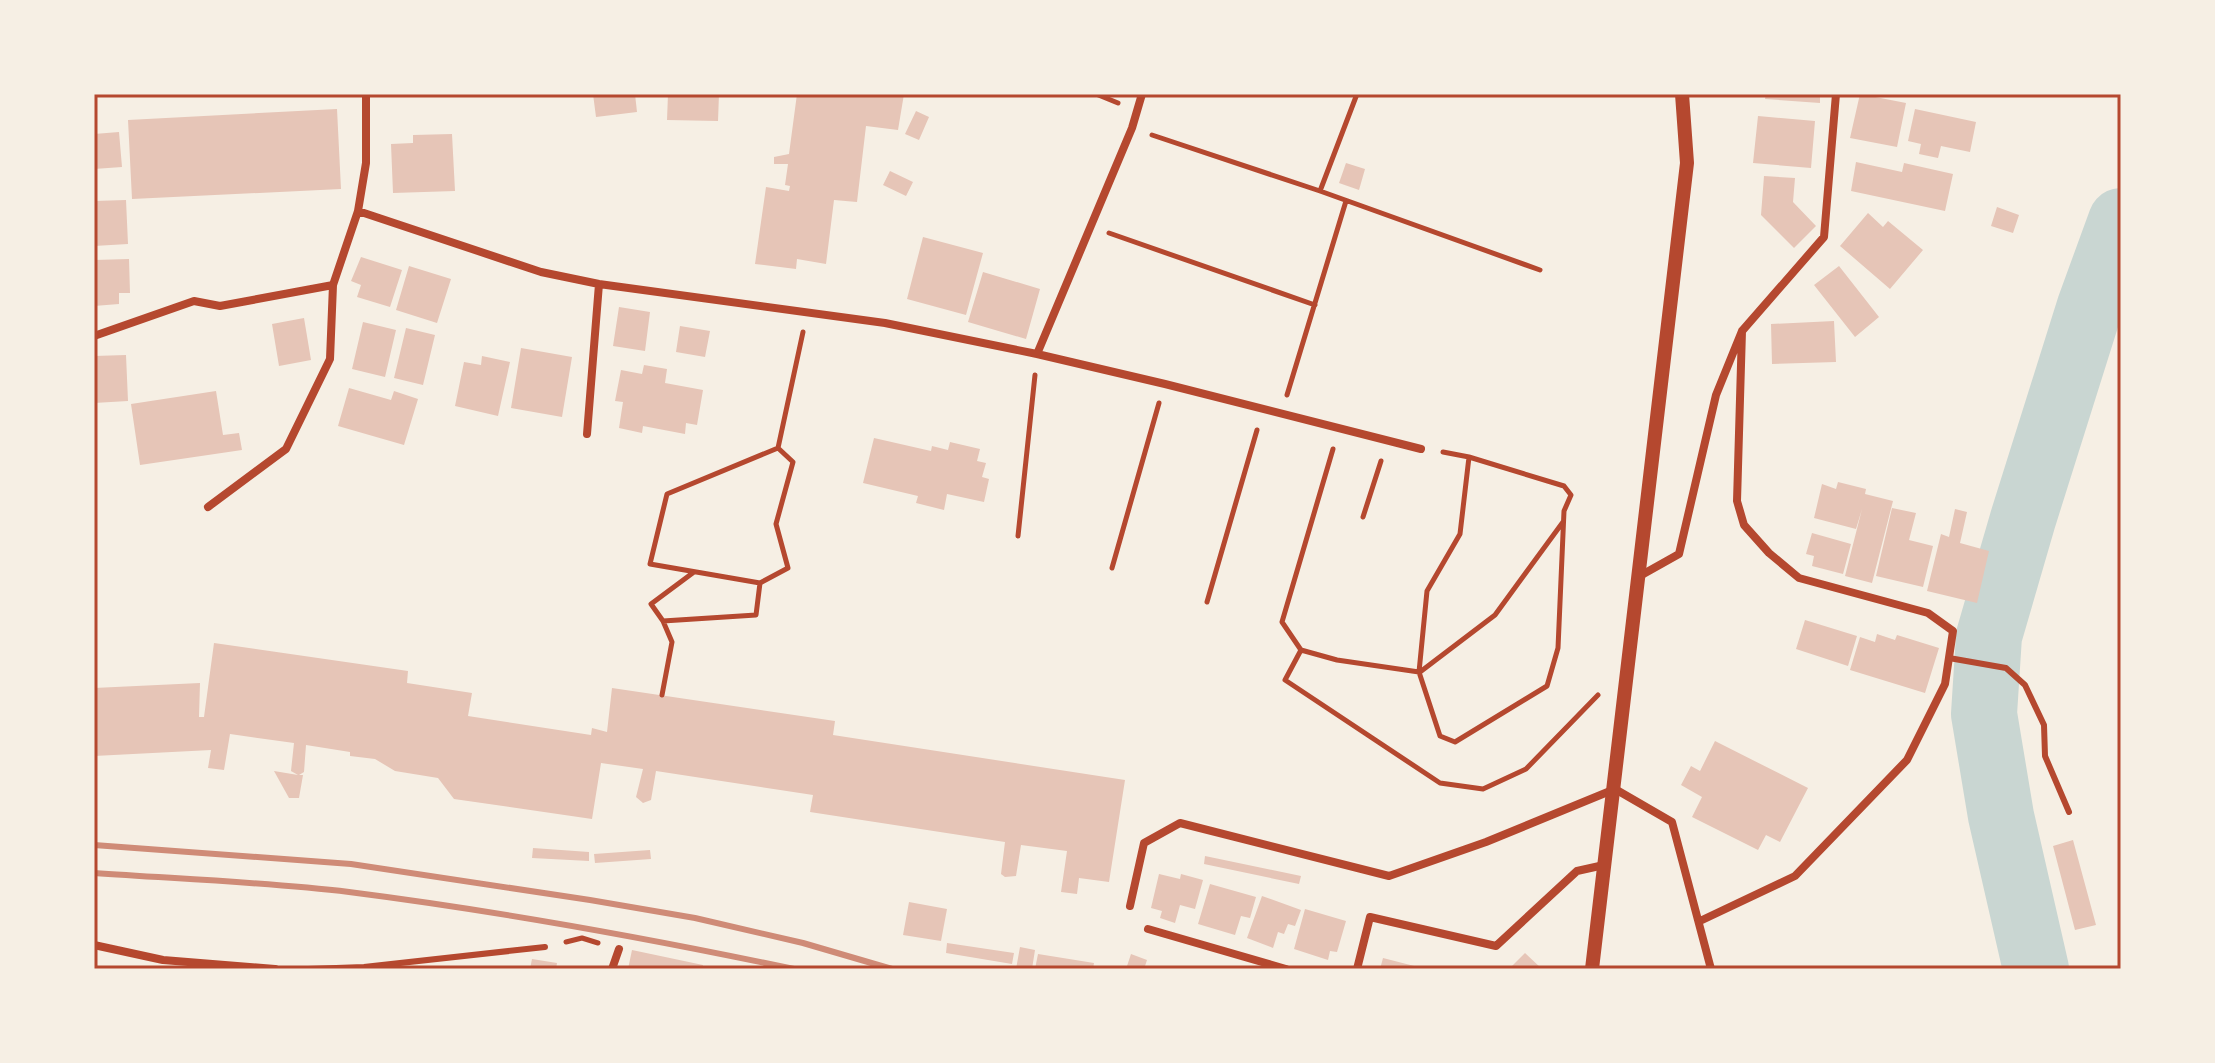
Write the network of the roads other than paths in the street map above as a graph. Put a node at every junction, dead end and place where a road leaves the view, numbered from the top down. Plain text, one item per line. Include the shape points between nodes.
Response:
1 (366, 94) edge
2 (1142, 94) edge
3 (1682, 94) edge
4 (1836, 94) edge
5 (358, 211) junction
6 (599, 284) junction
7 (333, 285) junction
8 (1742, 331) junction
9 (94, 336) edge
10 (1037, 354) junction
11 (587, 434) dead end
12 (1421, 449) road end
13 (208, 507) dead end
14 (1637, 578) junction
15 (1950, 659) junction
16 (1615, 789) junction
17 (2069, 812) dead end
18 (1604, 865) junction
19 (1130, 906) dead end
20 (1700, 921) junction
21 (1148, 929) dead end
22 (94, 945) edge
23 (545, 947) road end
24 (619, 949) road end
25 (275, 969) edge
26 (308, 969) edge
27 (612, 969) edge
28 (1286, 969) edge
29 (1357, 969) edge
30 (1592, 969) edge
31 (1711, 969) edge

1 - 5 street via 366,163
2 - 10 street
3 - 14 street via 1687,163
4 - 8 street via 1824,237
5 - 6 street via 541,272
5 - 7 street
6 - 10 street via 885,323
6 - 11 street
7 - 9 street via 220,306 194,301
7 - 13 street via 330,359 286,449
8 - 14 street via 1716,395 1679,554
8 - 15 street via 1737,501 1744,525 1799,578 1928,613 1953,631
10 - 12 street
14 - 16 street
15 - 17 lane via 2006,668 2025,685 2044,725 2045,756
15 - 20 street via 1945,684 1907,760 1795,876
16 - 18 street
16 - 19 street via 1389,876 1180,823 1144,843
16 - 20 street via 1672,822
18 - 29 street via 1577,871 1496,946 1370,917
18 - 30 street
20 - 31 street
21 - 28 street
22 - 25 street via 163,960
23 - 26 lane
24 - 27 street

